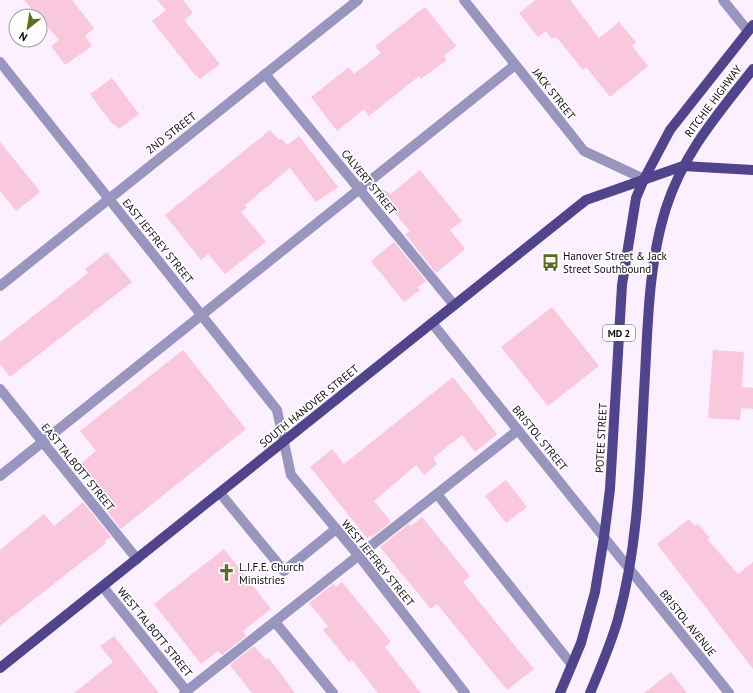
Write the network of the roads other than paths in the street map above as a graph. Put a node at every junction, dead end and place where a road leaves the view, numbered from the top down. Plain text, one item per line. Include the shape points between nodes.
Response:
1 (358, 0) edge
2 (464, 0) edge
3 (723, 0) edge
4 (751, 28) edge
5 (0, 62) edge
6 (515, 65) junction
7 (753, 69) edge
8 (266, 74) junction
9 (683, 166) junction
10 (753, 170) edge
11 (644, 179) junction
12 (360, 190) junction
13 (108, 198) junction
14 (0, 286) edge
15 (454, 305) junction
16 (202, 316) junction
17 (432, 323) junction
18 (0, 389) edge
19 (518, 430) junction
20 (42, 442) junction
21 (283, 442) junction
22 (0, 476) edge
23 (220, 493) junction
24 (437, 494) junction
25 (336, 529) junction
26 (604, 537) junction
27 (359, 556) junction
28 (137, 559) junction
29 (629, 569) junction
30 (102, 586) junction
31 (275, 622) junction
32 (572, 665) junction
33 (0, 668) edge
34 (187, 692) edge
35 (333, 693) edge
36 (465, 693) edge
37 (560, 693) edge
38 (590, 693) edge
39 (729, 693) edge

1 - 8 street, 2ND STREET
2 - 6 street, JACK STREET
3 - 4 street
4 - 11 main road, RITCHIE HIGHWAY / MD 2 via 670,130
5 - 13 street, EAST JEFFREY STREET
6 - 11 street, JACK STREET via 584,151
6 - 12 street
7 - 9 main road, RITCHIE HIGHWAY / MD 2 via 698,139
8 - 12 street, CALVERT STREET
8 - 13 street, 2ND STREET
9 - 10 main road
9 - 11 main road, SOUTH HANOVER STREET
9 - 29 main road, RITCHIE HIGHWAY / MD 2 via 666,206 650,286 637,512
11 - 15 main road, SOUTH HANOVER STREET via 586,200
11 - 26 main road, POTEE STREET / MD 2 via 636,198 622,285 610,489
12 - 15 street, CALVERT STREET
12 - 16 street
13 - 14 street, 2ND STREET
13 - 16 street, EAST JEFFREY STREET
15 - 17 main road, SOUTH HANOVER STREET
16 - 20 street
16 - 21 street, EAST JEFFREY STREET via 277,410
17 - 19 street, BRISTOL STREET
17 - 21 main road, SOUTH HANOVER STREET
18 - 20 street, EAST TALBOTT STREET
19 - 24 street
19 - 26 street, BRISTOL STREET
20 - 22 street
20 - 28 street, EAST TALBOTT STREET
21 - 23 main road, SOUTH HANOVER STREET
21 - 25 street, WEST JEFFREY STREET via 292,476
23 - 25 street via 284,571
23 - 28 main road, SOUTH HANOVER STREET
24 - 27 street
24 - 32 street
25 - 27 street, WEST JEFFREY STREET
26 - 29 street, BRISTOL STREET
26 - 32 main road, POTEE STREET / MD 2 via 595,592
27 - 31 street
27 - 36 street, WEST JEFFREY STREET
28 - 30 main road, SOUTH HANOVER STREET
29 - 38 main road, MD 2 via 618,619
29 - 39 street, BRISTOL AVENUE
30 - 33 main road, SOUTH HANOVER STREET
30 - 34 street, WEST TALBOTT STREET
31 - 34 street
31 - 35 street
32 - 37 main road, POTEE STREET / MD 2

